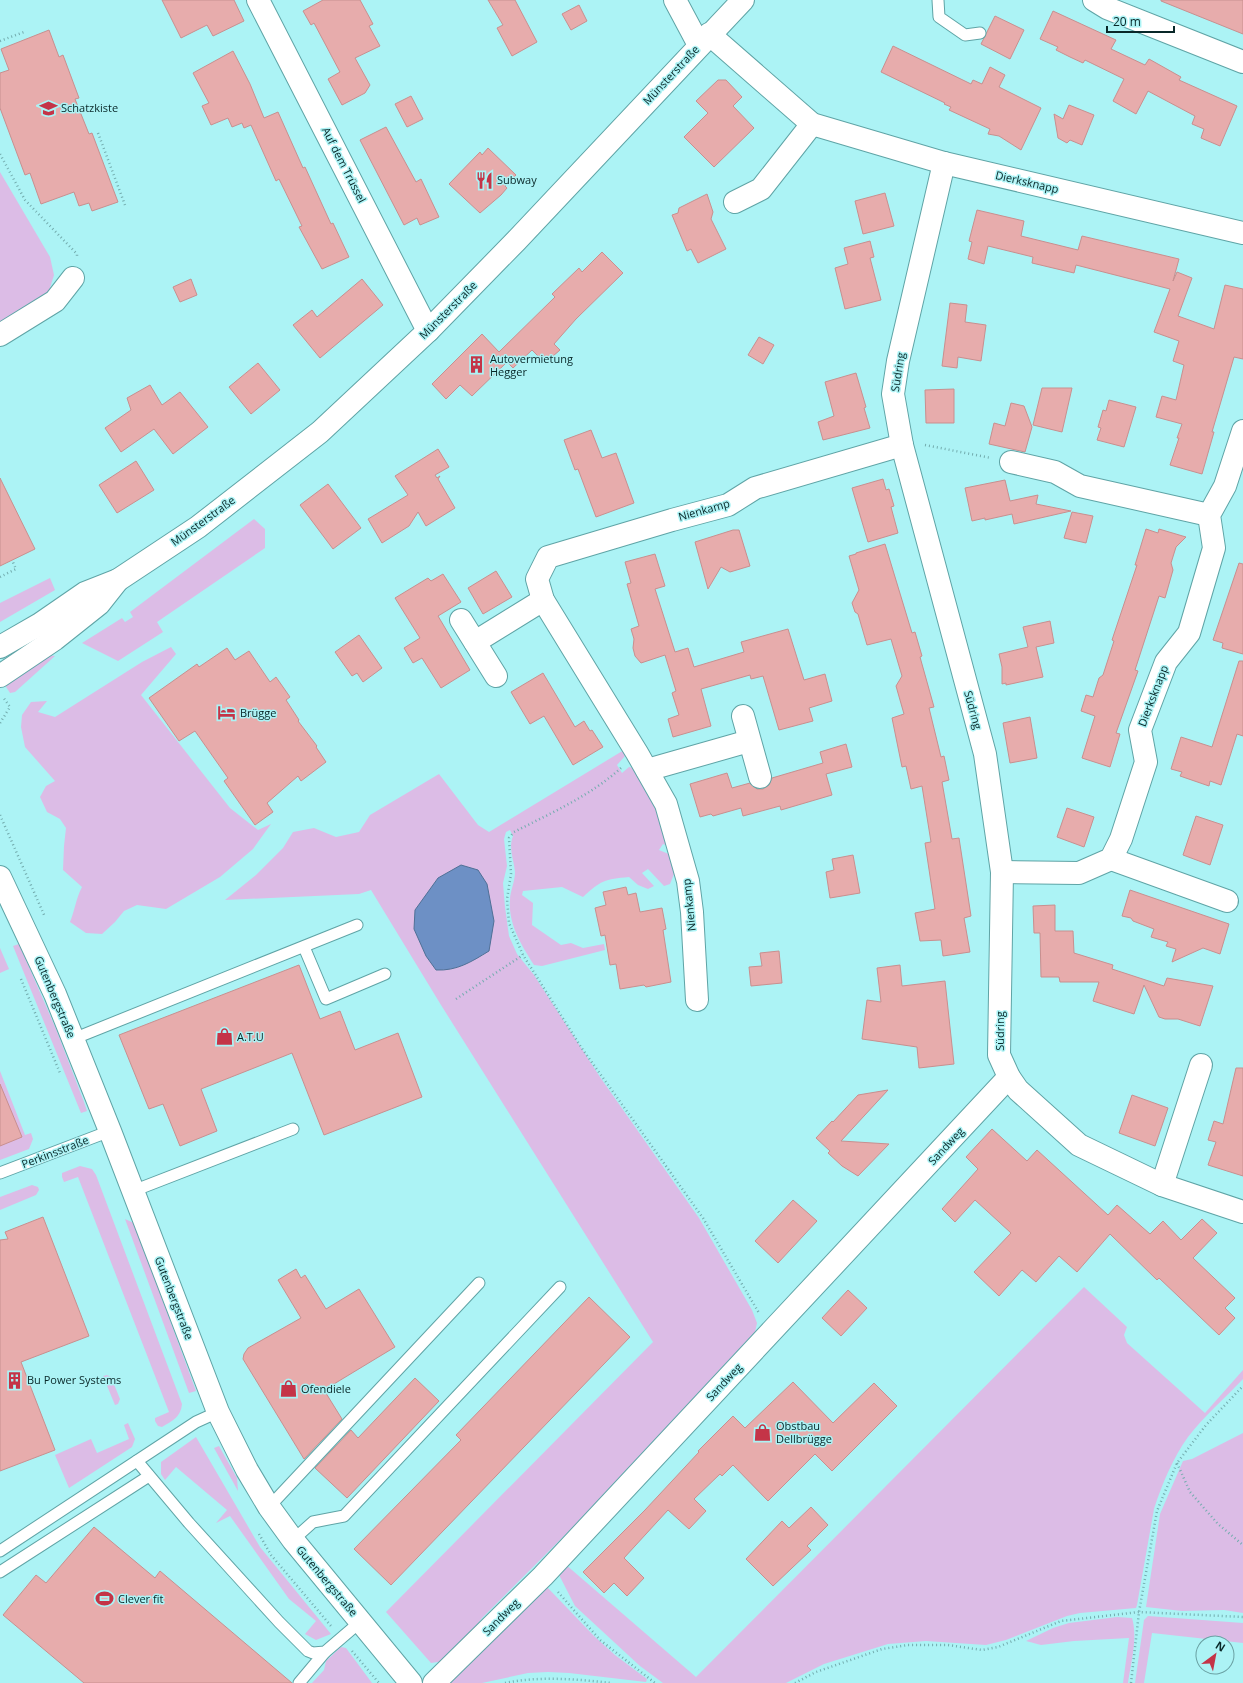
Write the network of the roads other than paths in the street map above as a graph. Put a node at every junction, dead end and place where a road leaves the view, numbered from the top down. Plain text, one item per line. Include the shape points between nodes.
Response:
1 (258, 0) edge
2 (675, 0) edge
3 (743, 0) edge
4 (938, 0) edge
5 (1094, 0) edge
6 (980, 33) dead end
7 (704, 40) junction
8 (1243, 62) edge
9 (812, 124) junction
10 (944, 163) junction
11 (735, 202) dead end
12 (1243, 233) edge
13 (73, 278) road end
14 (428, 331) junction
15 (0, 335) edge
16 (1243, 431) edge
17 (901, 443) junction
18 (1011, 462) road end
19 (1210, 515) junction
20 (118, 580) junction
21 (543, 600) junction
22 (460, 620) dead end
23 (475, 642) junction
24 (0, 647) edge
25 (0, 676) edge
26 (496, 676) dead end
27 (743, 716) dead end
28 (749, 741) junction
29 (642, 762) junction
30 (760, 777) dead end
31 (1111, 859) junction
32 (1002, 872) junction
33 (0, 878) edge
34 (1227, 901) dead end
35 (357, 925) dead end
36 (304, 947) junction
37 (385, 974) dead end
38 (697, 1000) dead end
39 (73, 1039) junction
40 (1201, 1065) dead end
41 (1010, 1078) junction
42 (293, 1129) dead end
43 (110, 1131) junction
44 (0, 1173) edge
45 (1162, 1185) junction
46 (133, 1191) junction
47 (1243, 1212) edge
48 (479, 1283) dead end
49 (560, 1287) dead end
50 (218, 1412) junction
51 (137, 1462) junction
52 (149, 1476) junction
53 (269, 1507) junction
54 (293, 1540) junction
55 (0, 1551) edge
56 (0, 1572) edge
57 (360, 1622) junction
58 (326, 1652) junction
59 (299, 1683) edge
60 (411, 1683) edge
61 (434, 1683) edge

1 - 14 street, Auf dem Trüssel
2 - 7 street
3 - 7 street, Münsterstraße
4 - 6 lane via 939,17 965,35
5 - 8 street via 1107,8
7 - 9 street, Dierksknapp
7 - 14 street, Münsterstraße
9 - 10 street, Dierksknapp
9 - 11 street via 761,188
10 - 12 street, Dierksknapp
10 - 17 street, Südring via 898,362 893,394
13 - 15 street via 55,301
14 - 20 street, Münsterstraße via 320,432 198,527
16 - 19 street via 1225,486
17 - 21 street, Nienkamp via 755,488 728,505 548,557 537,579
17 - 32 street, Südring via 985,754
18 - 19 street via 1055,472 1080,486
19 - 31 street, Dierksknapp via 1214,548 1212,555 1189,633 1166,662 1140,730 1146,762 1121,839
20 - 24 street, Münsterstraße via 85,593 40,624
20 - 25 street, Münsterstraße via 99,604 55,639
21 - 23 street
21 - 29 street, Nienkamp
22 - 23 street
23 - 26 street
27 - 28 street
28 - 29 street
28 - 30 street
29 - 38 street, Nienkamp via 666,804 688,881
31 - 32 street via 1079,873
31 - 34 street
32 - 41 street, Südring via 999,1055
33 - 39 street, Gutenbergstraße via 55,994
35 - 36 lane
36 - 37 lane via 326,999
36 - 39 lane
39 - 43 street, Gutenbergstraße
40 - 45 street
41 - 45 street, Südring via 1018,1090 1079,1146
41 - 61 street, Sandweg via 543,1576
42 - 46 lane
43 - 44 lane, Perkinsstraße
43 - 46 street, Gutenbergstraße
45 - 47 street, Südring
46 - 50 street, Gutenbergstraße
48 - 53 lane
49 - 54 lane via 344,1516 313,1522
50 - 51 lane via 196,1422
50 - 53 street, Gutenbergstraße via 246,1470
51 - 52 lane
51 - 55 lane
52 - 56 lane
52 - 58 lane via 308,1651
53 - 54 street, Gutenbergstraße
54 - 57 street, Gutenbergstraße
57 - 58 lane
57 - 60 street, Gutenbergstraße
58 - 59 lane

